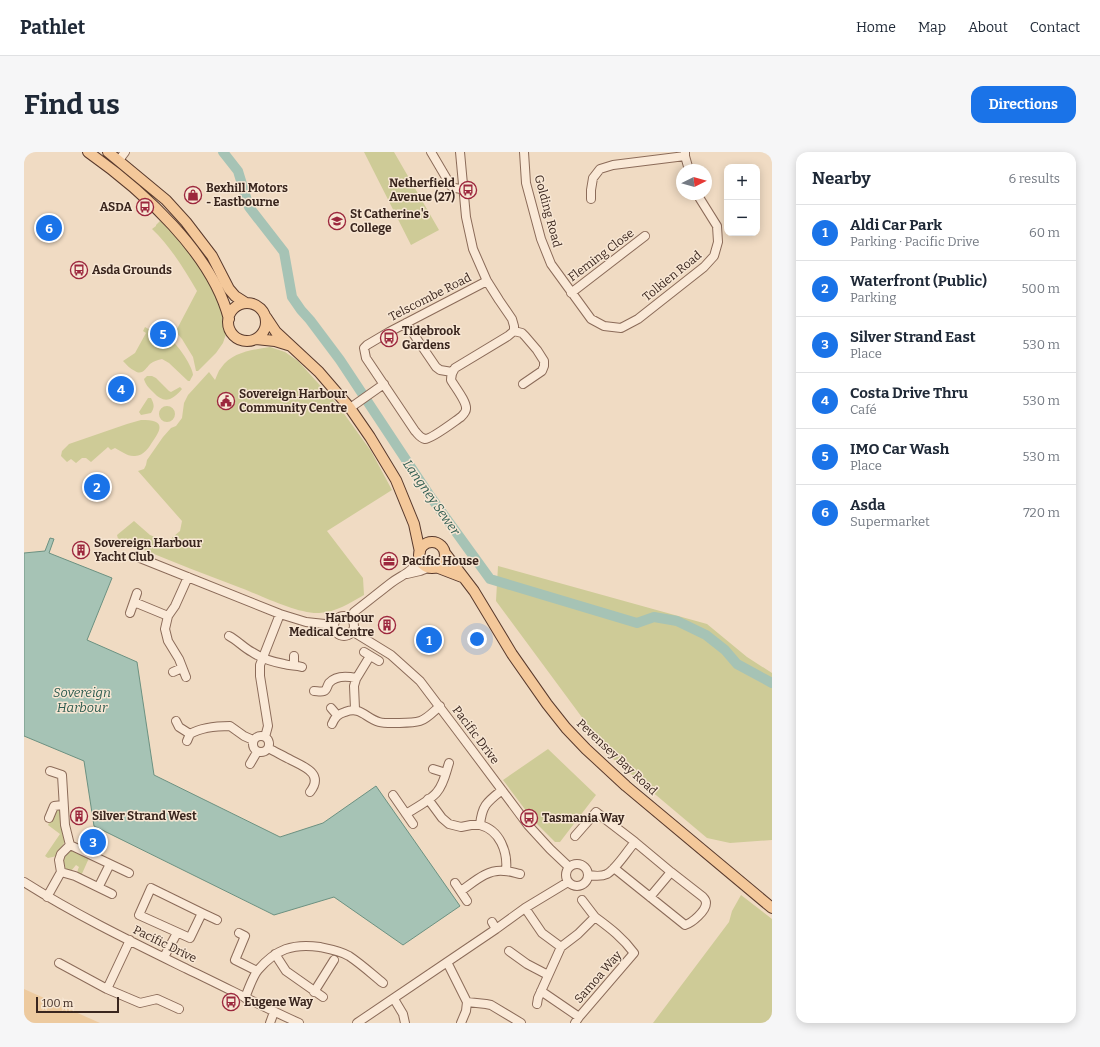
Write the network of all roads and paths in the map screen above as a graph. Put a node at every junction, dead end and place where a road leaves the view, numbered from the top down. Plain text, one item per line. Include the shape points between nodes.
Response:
1 (88, 152) edge
2 (108, 152) edge
3 (431, 152) edge
4 (460, 152) edge
5 (524, 152) edge
6 (685, 154) edge
7 (122, 156) edge
8 (688, 164) edge
9 (464, 189) junction
10 (592, 199) dead end
11 (701, 200) edge
12 (645, 236) dead end
13 (487, 281) junction
14 (571, 292) junction
15 (246, 303) junction
16 (266, 317) junction
17 (229, 319) junction
18 (406, 323) junction
19 (604, 326) joint
20 (514, 330) junction
21 (256, 339) junction
22 (290, 346) junction
23 (452, 372) junction
24 (384, 384) junction
25 (523, 384) dead end
26 (350, 408) junction
27 (414, 524) junction
28 (434, 542) junction
29 (420, 554) junction
30 (445, 554) junction
31 (140, 558) dead end
32 (433, 567) junction
33 (407, 574) junction
34 (188, 577) junction
35 (462, 577) junction
36 (137, 593) dead end
37 (134, 602) junction
38 (130, 613) dead end
39 (280, 614) junction
40 (168, 616) junction
41 (350, 618) junction
42 (334, 625) junction
43 (352, 631) junction
44 (235, 638) dead end
45 (294, 656) dead end
46 (263, 658) junction
47 (378, 661) dead end
48 (182, 668) junction
49 (173, 672) dead end
50 (186, 677) dead end
51 (356, 678) junction
52 (314, 690) dead end
53 (440, 706) junction
54 (331, 708) dead end
55 (355, 710) junction
56 (337, 715) junction
57 (176, 721) dead end
58 (332, 724) dead end
59 (265, 737) junction
60 (253, 740) junction
61 (268, 748) junction
62 (257, 752) junction
63 (449, 763) dead end
64 (250, 764) dead end
65 (434, 769) dead end
66 (50, 771) dead end
67 (446, 773) junction
68 (502, 790) junction
69 (310, 792) dead end
70 (393, 795) dead end
71 (428, 799) junction
72 (63, 805) junction
73 (406, 814) junction
74 (49, 818) dead end
75 (413, 824) dead end
76 (480, 825) junction
77 (575, 836) dead end
78 (635, 842) junction
79 (70, 845) junction
80 (110, 864) junction
81 (569, 867) junction
82 (614, 868) junction
83 (506, 871) junction
84 (61, 872) junction
85 (671, 872) junction
86 (130, 873) dead end
87 (520, 874) dead end
88 (588, 875) junction
89 (24, 882) edge
90 (568, 882) junction
91 (454, 883) dead end
92 (100, 884) dead end
93 (461, 891) junction
94 (112, 894) dead end
95 (47, 897) junction
96 (650, 897) junction
97 (582, 900) dead end
98 (467, 901) dead end
99 (525, 908) junction
100 (772, 908) edge
101 (202, 914) junction
102 (595, 917) junction
103 (217, 920) dead end
104 (177, 933) junction
105 (239, 933) dead end
106 (130, 940) junction
107 (562, 947) junction
108 (509, 951) dead end
109 (275, 954) junction
110 (164, 957) junction
111 (334, 960) dead end
112 (447, 962) junction
113 (59, 963) dead end
114 (257, 971) junction
115 (548, 975) junction
116 (383, 983) dead end
117 (107, 989) junction
118 (541, 991) junction
119 (314, 992) junction
120 (323, 997) dead end
121 (245, 998) junction
122 (394, 998) junction
123 (467, 1002) junction
124 (537, 1004) dead end
125 (179, 1008) dead end
126 (274, 1012) junction
127 (577, 1020) edge
128 (270, 1023) edge
129 (299, 1023) edge
130 (357, 1023) edge
131 (405, 1023) edge
132 (461, 1023) edge
133 (521, 1023) edge

1 - 17 main road via 153,206 188,243 207,270
2 - 7 main road
3 - 9 street via 451,186
4 - 9 street
5 - 14 street, Golding Road via 526,183 541,239 551,264
6 - 8 street
6 - 10 street via 600,169 593,178
7 - 15 main road via 186,222 212,256 229,289
9 - 13 street via 469,234
11 - 19 street, Tolkien Road via 718,226 718,242 714,256 704,267 638,319 621,328
12 - 14 street, Fleming Close
13 - 18 street, Telscombe Road
13 - 20 street via 512,318
14 - 19 street, Golding Road via 591,319
15 - 16 main road via 257,305
15 - 17 main road via 235,307
16 - 21 main road via 264,330
16 - 22 main road
17 - 21 main road via 229,326 238,338
18 - 23 street via 436,367
18 - 24 street, Telscombe Road via 364,348 366,358
20 - 23 street
20 - 25 street via 525,336 544,361 542,370
21 - 22 main road
22 - 26 main road via 319,372
23 - 24 street via 451,380 466,404 466,409 461,417 426,439 415,431
24 - 26 street
26 - 27 main road via 396,480
27 - 28 main road
27 - 29 main road
28 - 29 main road via 423,545
28 - 30 main road via 442,546
29 - 32 main road via 423,564
29 - 33 street via 416,564
30 - 32 main road via 443,562
30 - 35 main road, Pevensey Bay Road
31 - 34 street via 158,562
32 - 33 street
32 - 35 main road, Pevensey Bay Road
33 - 41 street via 394,581 354,612
34 - 39 street
34 - 40 street
35 - 100 main road, Pevensey Bay Road via 474,591 512,654 566,728 626,786
36 - 37 street
37 - 38 street
37 - 40 street
39 - 42 street via 306,622
39 - 46 street
40 - 48 street via 165,625 167,637
41 - 42 street via 340,617
41 - 43 street via 353,624
42 - 43 street via 339,635 345,636
43 - 53 street, Pacific Drive via 391,655 414,674
44 - 46 street via 248,650
45 - 46 street via 298,666
46 - 59 street via 260,671 268,726
47 - 51 street via 367,654
48 - 49 street
48 - 50 street
51 - 52 street via 339,677 330,682 326,690
51 - 55 street
53 - 55 street via 421,720 408,723 382,723
53 - 68 street, Pacific Drive
54 - 56 street
55 - 56 street
56 - 58 street
57 - 60 street via 188,738 196,731 208,727 230,726
59 - 60 street via 258,736
59 - 61 street via 269,741
60 - 62 street via 253,747
61 - 62 street via 263,752
61 - 69 street via 311,770 315,780
62 - 64 street
63 - 67 street
65 - 67 street
66 - 72 street via 62,775
67 - 71 street via 437,792
68 - 76 street via 489,800 481,816
68 - 81 street, Pacific Drive via 528,825
70 - 73 street
71 - 73 street
71 - 76 street via 449,824 461,827
72 - 74 street via 54,806
72 - 79 street
73 - 75 street
76 - 83 street via 492,831 503,845
77 - 78 street via 596,812
78 - 82 street
78 - 85 street
79 - 80 street
79 - 84 street via 61,854
80 - 86 street
80 - 92 street
81 - 88 street via 573,864 581,865 585,867
81 - 90 street via 566,874
82 - 88 street via 602,876
82 - 96 street
83 - 87 street
83 - 93 street via 489,873
84 - 94 street
84 - 95 street
85 - 96 street
85 - 96 street via 703,897 706,905 702,911 690,924 685,925
88 - 90 street via 585,882 578,886
89 - 95 street, Pacific Drive
90 - 99 street
91 - 93 street
93 - 98 street
95 - 106 street, Pacific Drive
97 - 102 street
99 - 107 street via 542,933
99 - 112 street via 494,925
101 - 103 street
101 - 104 street via 190,938
101 - 104 street via 151,888 139,915
102 - 107 street
102 - 127 street, Samoa Way via 634,953
104 - 110 street
105 - 114 street via 245,936 236,960
106 - 110 street, Pacific Drive
106 - 117 street
107 - 115 street
108 - 115 street
109 - 114 street
109 - 116 street via 302,945 327,948 349,956 374,970
109 - 119 street via 286,971
110 - 121 street, Pacific Drive
111 - 119 street
112 - 122 street
112 - 123 street
113 - 117 street
114 - 121 street
115 - 118 street
117 - 125 street via 140,1003 158,999
118 - 124 street
118 - 127 street
119 - 120 street
121 - 126 street, Pacific Drive
122 - 130 street
122 - 131 street
123 - 132 street
123 - 133 street via 491,1005
126 - 128 street
126 - 129 street, Pacific Drive

